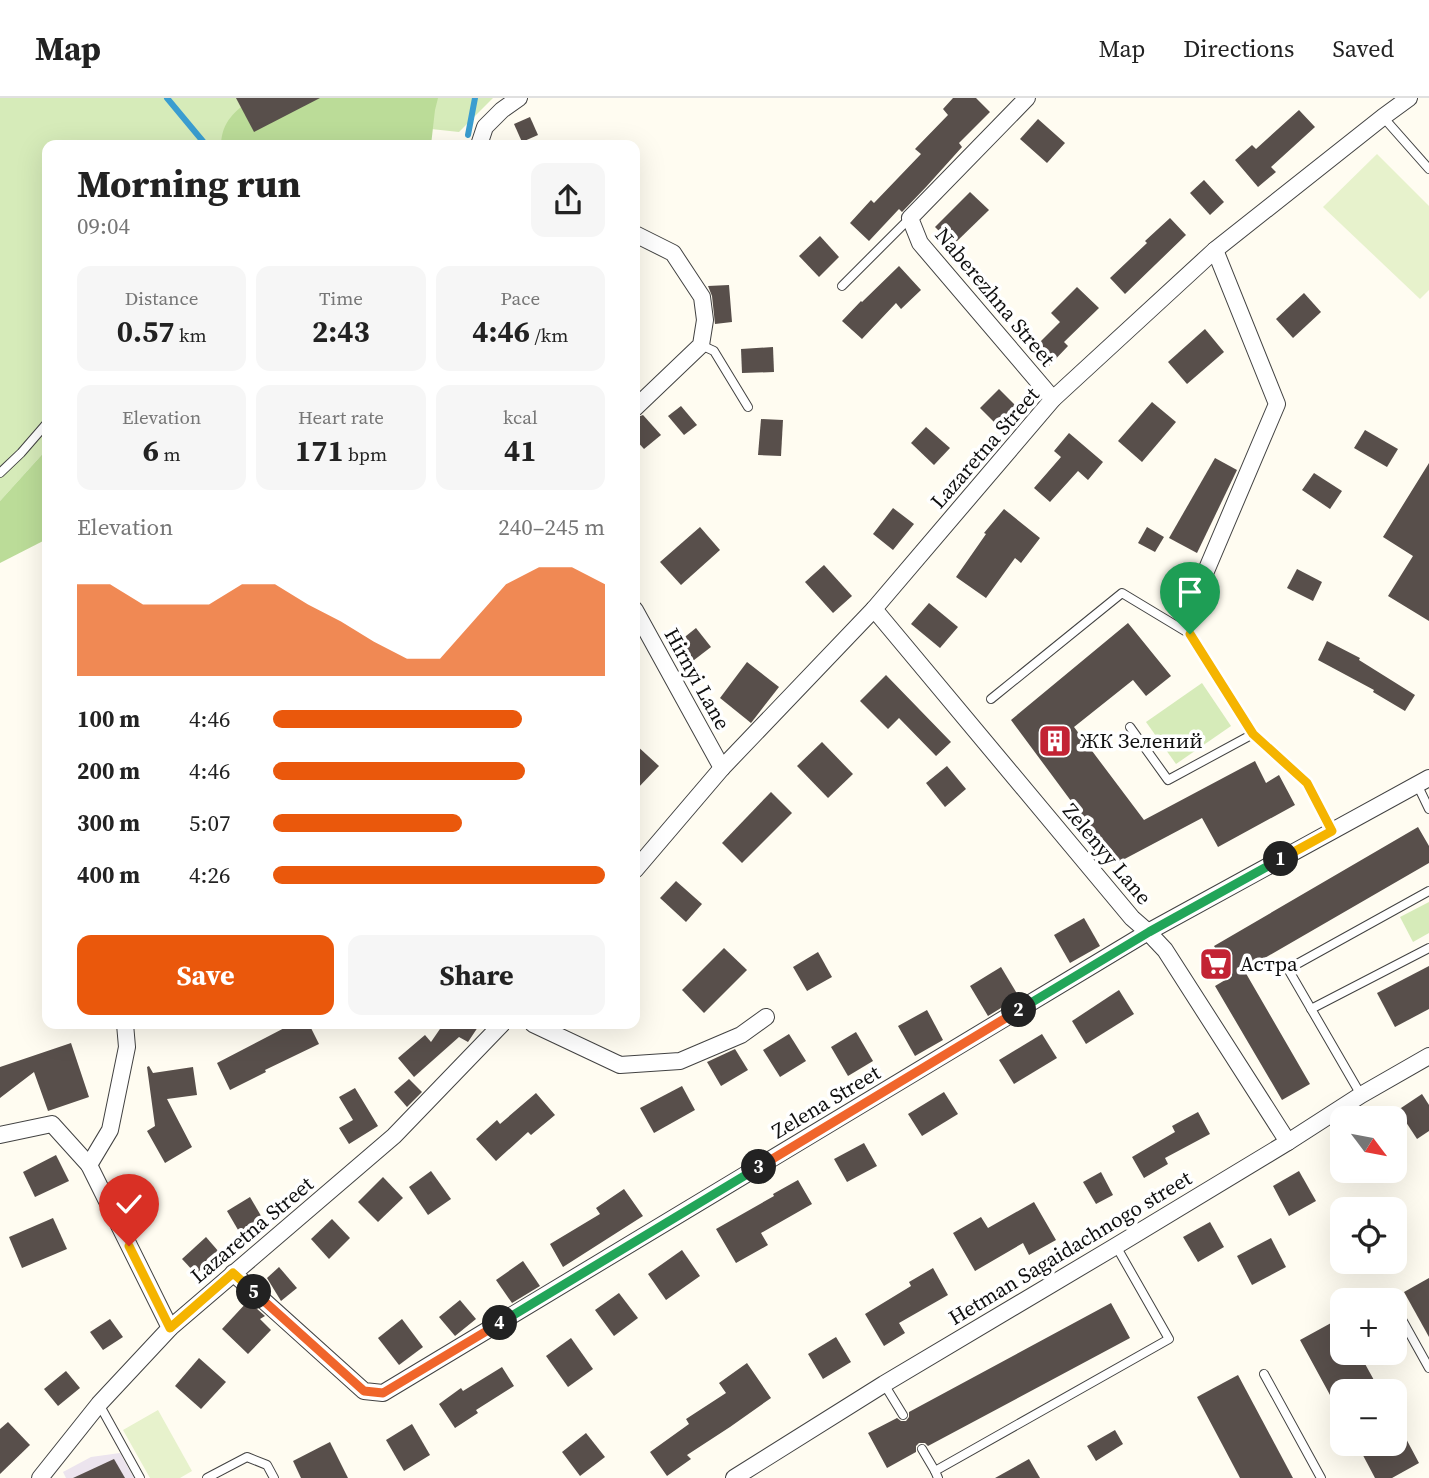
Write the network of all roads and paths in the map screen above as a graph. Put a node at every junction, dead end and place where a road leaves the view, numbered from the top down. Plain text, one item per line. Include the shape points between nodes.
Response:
1 (519, 98) edge
2 (1027, 98) edge
3 (1409, 98) edge
4 (1383, 117) junction
5 (481, 140) edge
6 (1429, 169) edge
7 (910, 218) junction
8 (640, 236) edge
9 (1215, 250) junction
10 (842, 286) dead end
11 (701, 345) junction
12 (1053, 399) junction
13 (640, 403) edge
14 (748, 407) dead end
15 (42, 429) edge
16 (0, 473) edge
17 (1206, 571) dead end
18 (874, 609) junction
19 (640, 619) edge
20 (991, 699) dead end
21 (1130, 727) dead end
22 (1253, 734) junction
23 (722, 768) junction
24 (1423, 781) edge
25 (1429, 809) edge
26 (1332, 831) junction
27 (640, 864) edge
28 (1429, 891) edge
29 (1149, 932) junction
30 (1429, 948) edge
31 (1311, 1009) junction
32 (766, 1017) dead end
33 (125, 1029) edge
34 (497, 1029) edge
35 (543, 1029) edge
36 (1429, 1056) edge
37 (1362, 1095) junction
38 (0, 1135) edge
39 (1288, 1142) junction
40 (89, 1165) junction
41 (1116, 1246) junction
42 (233, 1273) junction
43 (170, 1328) junction
44 (1407, 1328) edge
45 (1429, 1367) edge
46 (1264, 1374) dead end
47 (884, 1384) junction
48 (99, 1404) junction
49 (902, 1415) dead end
50 (922, 1449) dead end
51 (937, 1475) edge
52 (40, 1478) edge
53 (140, 1478) edge
54 (207, 1478) edge
55 (274, 1478) edge
56 (734, 1478) edge
57 (1321, 1478) edge

1 - 5 street via 485,127
2 - 7 street, Naberezhna Street
3 - 4 street, Lazaretna Street
4 - 6 lane
4 - 9 street, Lazaretna Street
7 - 10 lane
7 - 12 street, Naberezhna Street via 920,243
8 - 11 street via 673,253 702,297
9 - 12 street, Lazaretna Street
9 - 17 street via 1277,404
11 - 13 street
11 - 14 lane via 714,351
12 - 18 street, Lazaretna Street
15 - 16 lane
18 - 23 street, Lazaretna Street
18 - 29 street, Zelenyy Lane via 1132,918
19 - 23 street, Hirnyi Lane
20 - 22 lane via 1122,593 1190,634
21 - 22 lane via 1168,780
22 - 26 lane via 1307,783
23 - 27 street, Lazaretna Street
24 - 25 lane
24 - 26 street, Zelena Street
26 - 29 street, Zelena Street
28 - 31 lane via 1288,969
29 - 39 street, Zelenyy Lane
29 - 42 street, Zelena Street via 383,1393 364,1391
30 - 31 lane
31 - 37 lane
32 - 35 street via 741,1035 680,1061 620,1065
33 - 40 street via 127,1047 110,1130
34 - 42 street, Lazaretna Street via 394,1136
36 - 37 street, Hetman Sagaidachnogo street
37 - 39 street, Hetman Sagaidachnogo street
38 - 40 street via 52,1124
39 - 41 street, Hetman Sagaidachnogo street
40 - 43 street
41 - 47 street, Hetman Sagaidachnogo street
41 - 51 lane via 1169,1339
42 - 43 street, Lazaretna Street
43 - 48 street, Lazaretna Street
44 - 45 lane
46 - 57 lane
47 - 49 lane
47 - 56 street, Hetman Sagaidachnogo street
48 - 52 street, Lazaretna Street
48 - 53 lane
50 - 51 lane
54 - 55 lane via 247,1457 267,1465

